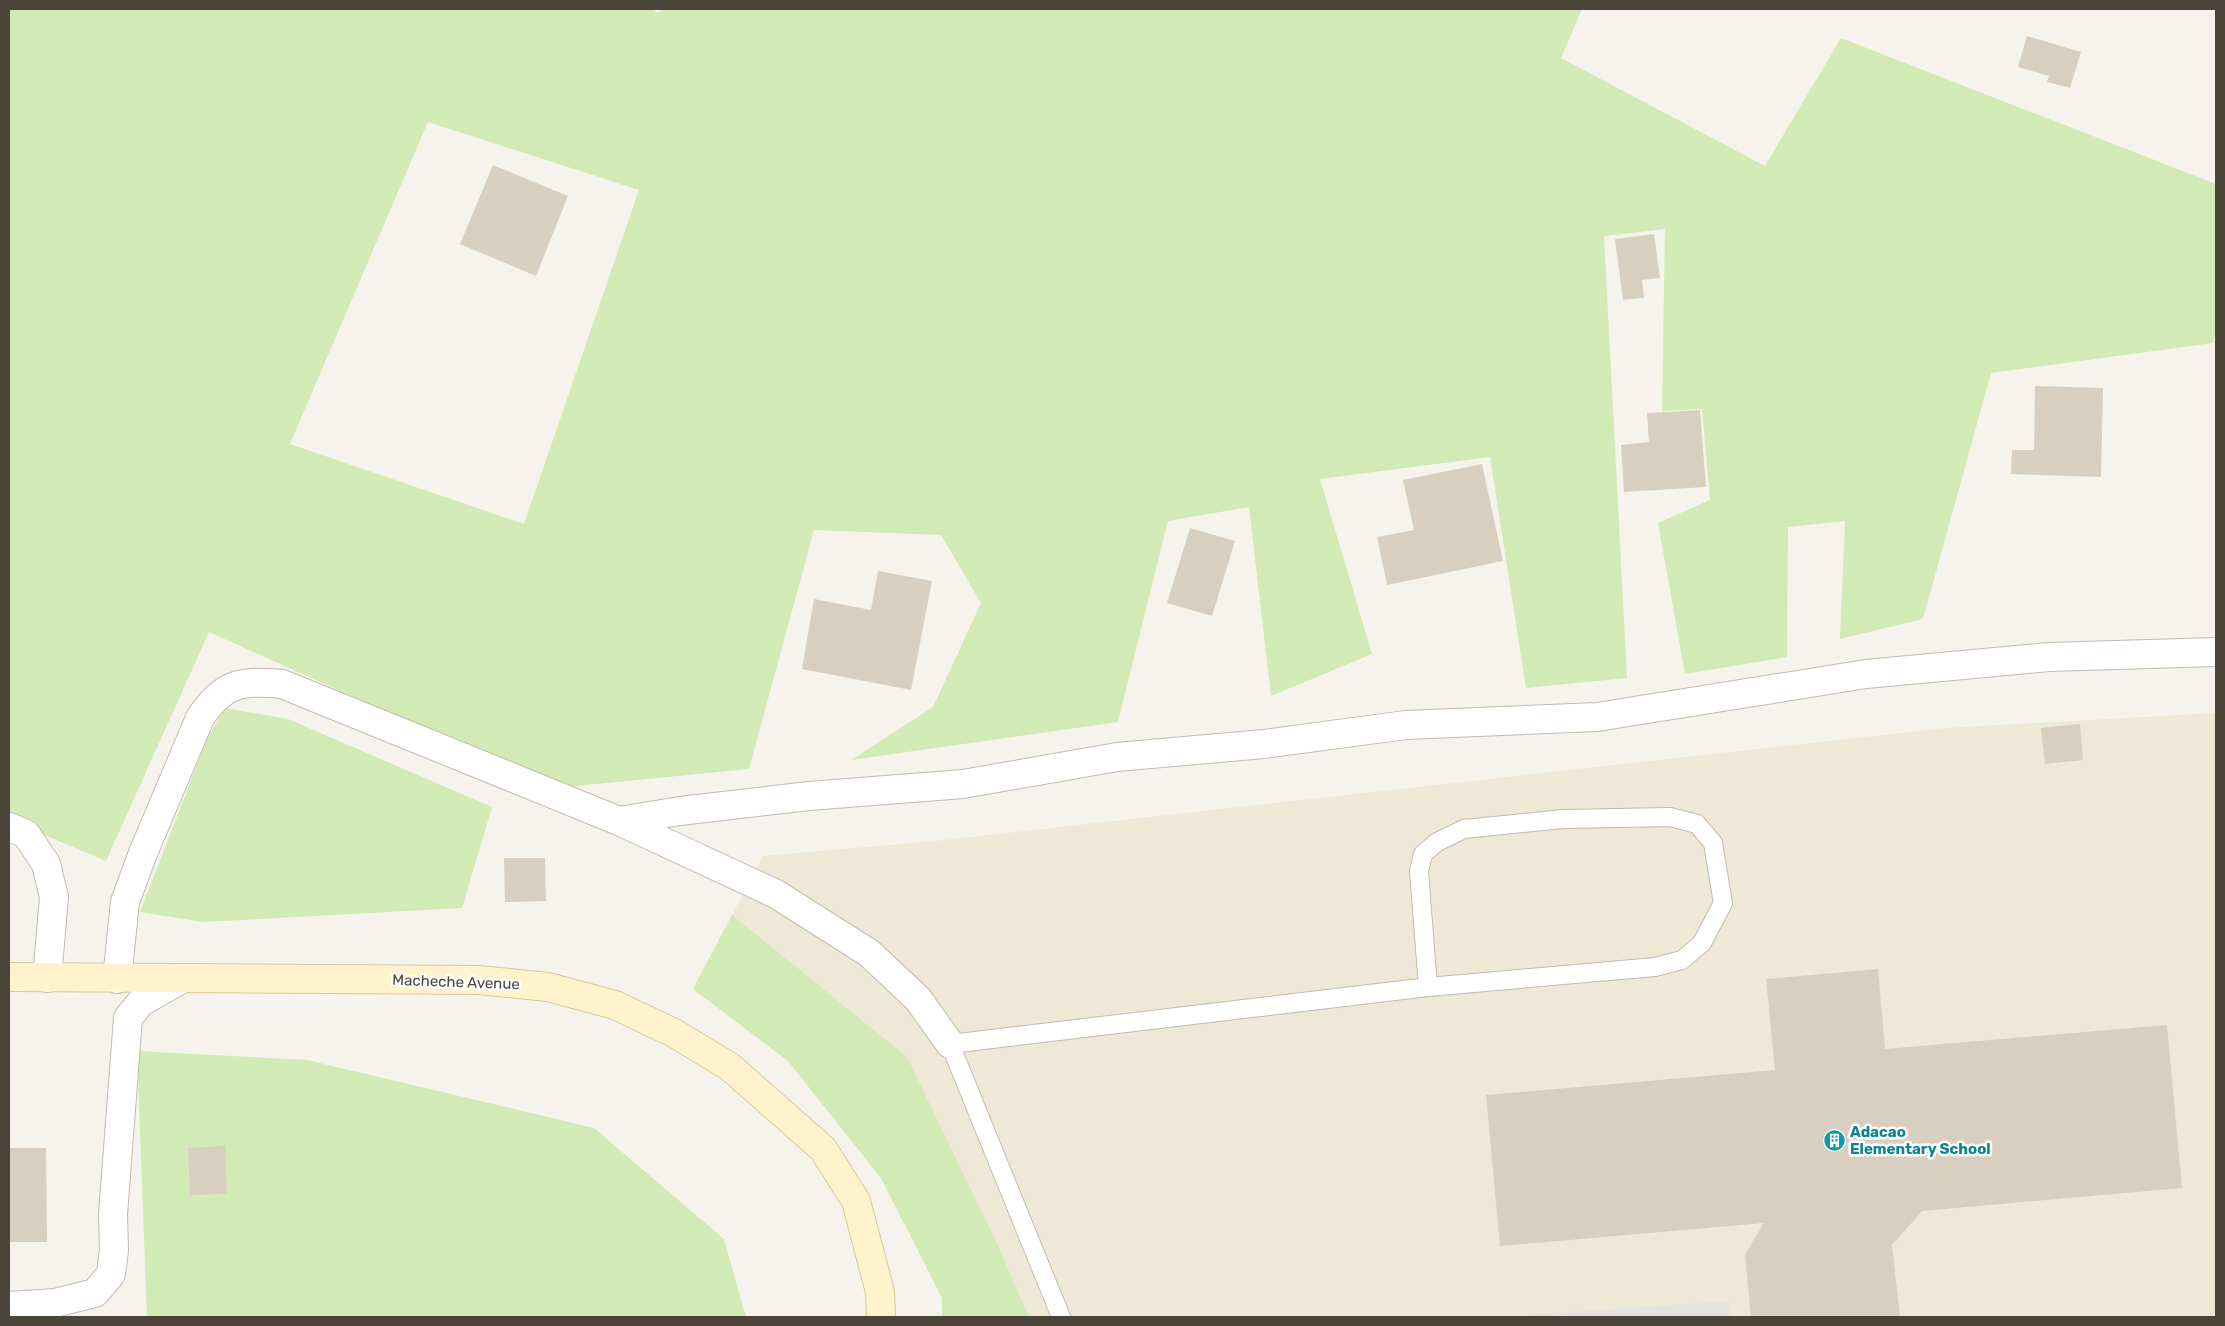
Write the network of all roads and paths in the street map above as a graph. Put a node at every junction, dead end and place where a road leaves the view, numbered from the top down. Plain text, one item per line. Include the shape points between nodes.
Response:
1 (2216, 652) edge
2 (619, 821) junction
3 (9, 827) edge
4 (9, 977) edge
5 (47, 978) junction
6 (117, 979) junction
7 (182, 979) junction
8 (1428, 987) junction
9 (950, 1044) junction
10 (9, 1306) edge
11 (881, 1317) edge
12 (1061, 1317) edge

1 - 2 street via 2049,658 1866,674 1597,717 1406,725 1264,744 1117,757 963,784 809,796
2 - 6 street via 282,684 254,681 226,690 210,703 200,718 142,853 125,902
2 - 9 street via 776,894 869,953 918,999
3 - 5 street via 26,834 46,864 54,897
4 - 5 main road, Macheche Avenue
5 - 6 main road, Macheche Avenue
6 - 7 main road, Macheche Avenue
7 - 10 street via 142,1002 128,1018 110,1274 95,1292 55,1304
7 - 11 main road, Macheche Avenue via 479,980 548,987 615,1005 674,1033 730,1067 823,1149 856,1201 880,1292
8 - 8 lane via 1655,967 1682,960 1702,943 1722,903 1713,843 1697,824 1670,817 1563,819 1464,829 1437,842 1423,854 1419,871
8 - 9 lane
9 - 12 lane

